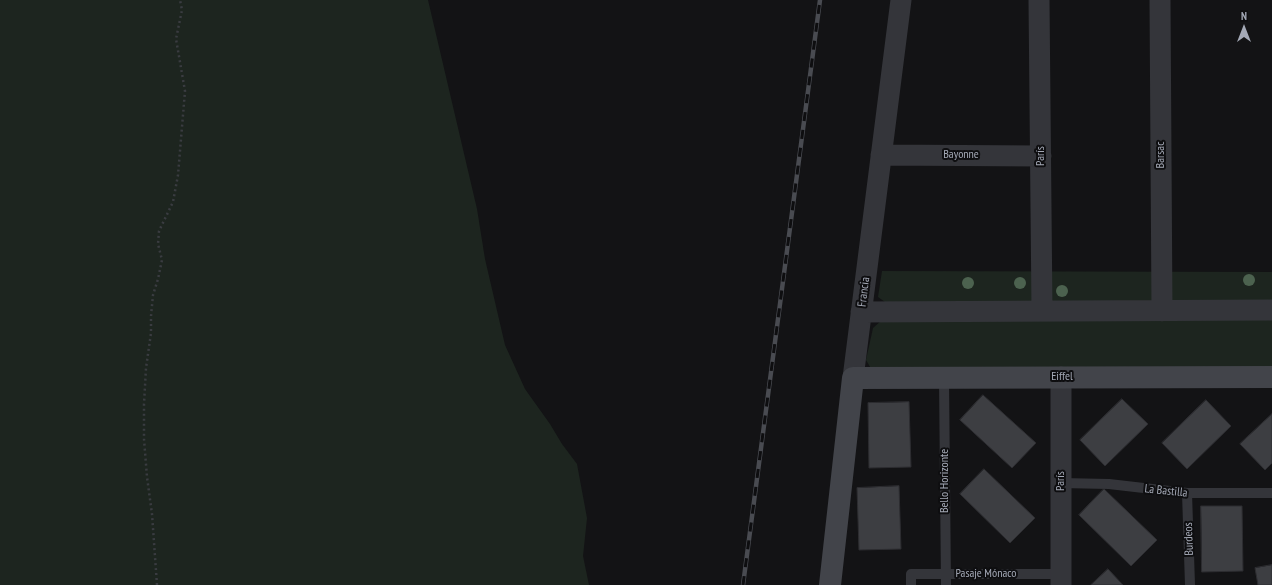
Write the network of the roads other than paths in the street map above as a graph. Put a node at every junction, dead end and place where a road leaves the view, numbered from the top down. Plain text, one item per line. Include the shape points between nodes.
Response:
1 (901, 0) edge
2 (1039, 0) edge
3 (1160, 0) edge
4 (881, 155) junction
5 (1041, 156) junction
6 (1272, 310) edge
7 (1042, 311) junction
8 (1162, 311) junction
9 (861, 312) junction
10 (1061, 377) junction
11 (1272, 377) edge
12 (853, 378) junction
13 (944, 378) junction
14 (1061, 484) junction
15 (1188, 493) junction
16 (1272, 493) edge
17 (946, 574) junction
18 (1061, 579) edge
19 (830, 585) edge
20 (911, 585) edge
21 (946, 585) edge
22 (1190, 585) edge

1 - 4 street, Francia
2 - 5 street, París
3 - 8 street, Barsac
4 - 5 street, Bayonne
4 - 9 street, Francia
5 - 7 street, París
6 - 8 street
7 - 8 street
7 - 9 street
9 - 12 street, Francia
10 - 11 street, Eiffel
10 - 13 street, Eiffel
10 - 14 street, París
12 - 13 street, Eiffel
12 - 19 street, Francia
13 - 17 lane, Bello Horizonte
14 - 15 lane, La Bastilla via 1109,484
14 - 18 street, París
15 - 16 lane, La Bastilla
15 - 22 lane, Burdeos
17 - 18 lane, Pasaje Mónaco
17 - 20 lane, Pasaje Mónaco via 911,574
17 - 21 lane, Bello Horizonte

